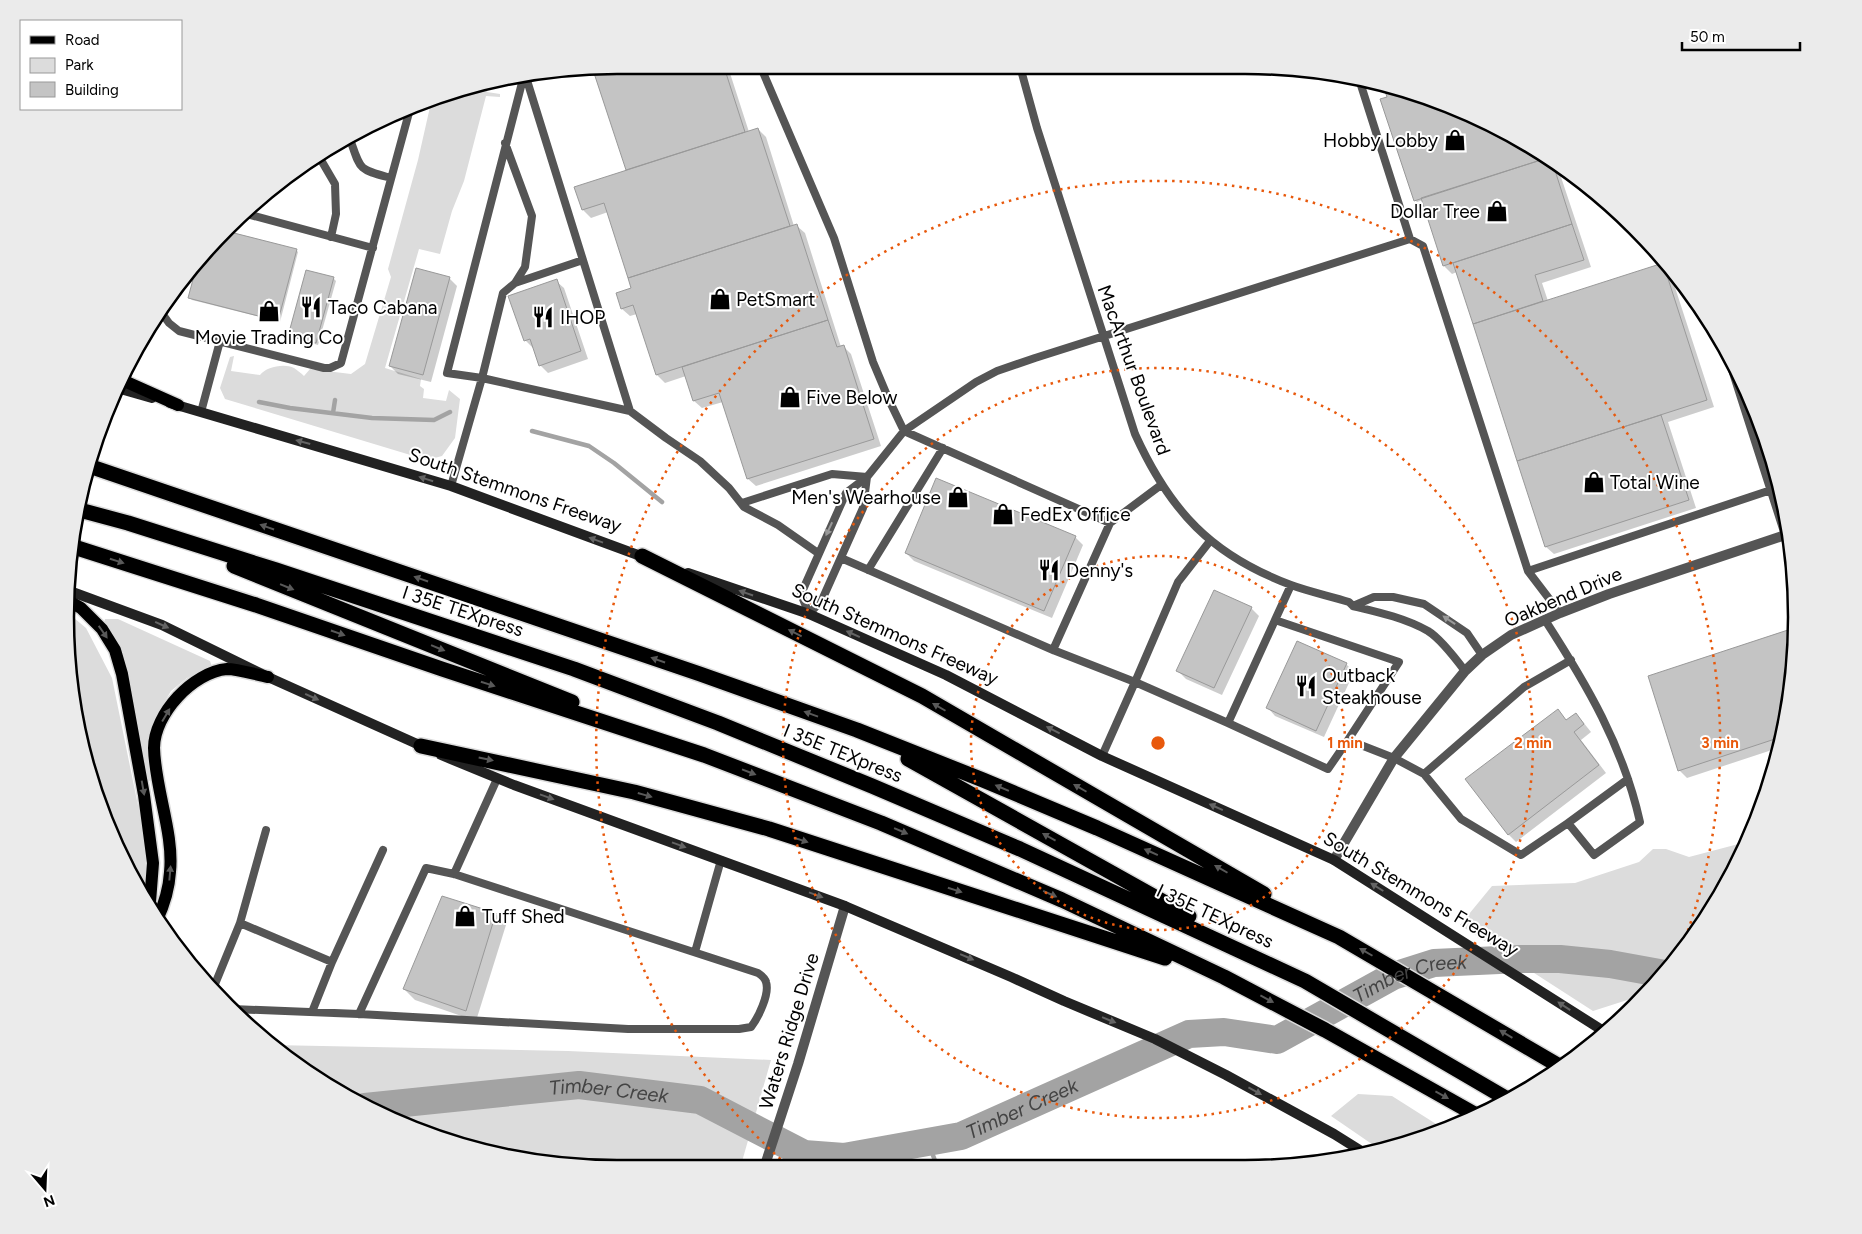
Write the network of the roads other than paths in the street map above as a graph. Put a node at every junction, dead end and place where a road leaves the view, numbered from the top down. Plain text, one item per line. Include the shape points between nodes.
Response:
1 (764, 74) edge
2 (1022, 74) edge
3 (527, 81) edge
4 (523, 82) edge
5 (1361, 86) edge
6 (408, 115) edge
7 (352, 143) edge
8 (505, 143) junction
9 (322, 161) edge
10 (392, 178) junction
11 (252, 215) edge
12 (331, 237) junction
13 (1410, 239) junction
14 (373, 248) junction
15 (583, 260) junction
16 (515, 283) junction
17 (164, 316) edge
18 (1103, 336) junction
19 (220, 341) junction
20 (482, 378) junction
21 (127, 382) edge
22 (124, 390) edge
23 (1741, 395) edge
24 (178, 405) junction
25 (630, 411) junction
26 (201, 412) junction
27 (904, 431) junction
28 (943, 448) junction
29 (95, 468) edge
30 (867, 477) junction
31 (1161, 484) junction
32 (451, 486) junction
33 (1771, 490) junction
34 (742, 502) junction
35 (1777, 507) edge
36 (84, 511) edge
37 (1110, 522) junction
38 (128, 523) junction
39 (1782, 537) edge
40 (1210, 541) junction
41 (78, 548) edge
42 (818, 553) junction
43 (642, 556) junction
44 (841, 558) junction
45 (868, 570) junction
46 (1528, 571) junction
47 (1291, 585) junction
48 (75, 593) edge
49 (74, 604) edge
50 (1353, 606) junction
51 (1560, 613) junction
52 (808, 614) junction
53 (1275, 620) junction
54 (1545, 620) junction
55 (1053, 650) junction
56 (1482, 655) junction
57 (1571, 660) junction
58 (1465, 671) junction
59 (268, 677) junction
60 (1134, 682) junction
61 (1228, 723) junction
62 (857, 730) junction
63 (1348, 740) junction
64 (421, 746) junction
65 (704, 755) junction
66 (1102, 756) junction
67 (1394, 758) junction
68 (1424, 774) junction
69 (497, 779) junction
70 (1628, 779) junction
71 (1568, 823) junction
72 (266, 830) dead end
73 (382, 850) dead end
74 (721, 860) junction
75 (1334, 860) junction
76 (454, 874) junction
77 (151, 895) edge
78 (845, 906) junction
79 (160, 911) edge
80 (240, 923) junction
81 (1339, 937) junction
82 (695, 952) junction
83 (332, 962) junction
84 (1224, 976) junction
85 (1305, 981) junction
86 (216, 982) edge
87 (242, 1009) edge
88 (312, 1012) junction
89 (359, 1014) junction
90 (1599, 1028) edge
91 (1554, 1063) edge
92 (1501, 1095) edge
93 (1470, 1111) edge
94 (1357, 1149) edge
95 (767, 1160) edge

1 - 27 lane via 834,238 872,362
2 - 18 lane, MacArthur Boulevard
3 - 15 lane
4 - 8 lane
5 - 13 lane
6 - 10 lane
7 - 10 lane via 366,172
8 - 16 lane via 532,216 525,267
8 - 20 lane via 447,372
9 - 12 lane via 335,184 336,214
10 - 14 lane
11 - 12 lane
12 - 14 lane
13 - 18 lane
13 - 46 lane via 1423,246
14 - 19 lane via 341,363 324,368
15 - 16 lane
15 - 25 lane
16 - 20 lane via 503,293
17 - 19 lane via 179,331
18 - 27 lane via 997,371
18 - 31 lane, MacArthur Boulevard via 1135,434
19 - 26 lane
20 - 25 lane
20 - 32 lane
21 - 24 main road
22 - 24 main road, South Stemmons Freeway
23 - 33 lane
24 - 26 main road, South Stemmons Freeway
25 - 34 lane via 700,461
32 -> 26 main road, South Stemmons Freeway
27 - 28 lane
27 - 30 lane
28 - 37 lane
28 - 45 lane
62 -> 29 highway
30 - 34 lane via 832,474
30 -> 42 lane via 846,493
30 - 44 lane via 863,508
31 - 37 lane
31 - 40 lane, MacArthur Boulevard
43 -> 32 main road, South Stemmons Freeway
33 - 35 lane
33 - 46 lane
34 - 42 lane via 744,507 778,525
36 - 38 highway
37 - 55 lane
38 -> 65 highway
38 - 85 highway, I 35E TEXpress via 556,663 718,722 1020,849
39 - 51 street, Oakbend Drive
40 - 47 lane, MacArthur Boulevard via 1250,567
40 - 60 lane via 1178,582
41 -> 65 highway
42 - 52 lane via 801,594
52 -> 43 main road, South Stemmons Freeway
81 -> 43 highway via 922,696
44 - 45 lane
44 - 52 lane via 822,600
45 - 55 lane
46 - 51 lane
47 - 50 lane, MacArthur Boulevard via 1350,602
47 - 53 lane
48 -> 59 main road via 162,625
49 -> 77 main road via 102,629 115,650 122,674 153,864
56 -> 50 lane via 1467,633 1424,604 1393,597 1374,597
50 - 58 lane, MacArthur Boulevard via 1392,616 1429,631
51 - 54 street, Oakbend Drive
66 -> 52 main road, South Stemmons Freeway via 946,675
53 - 61 lane
53 - 63 lane via 1399,662
54 - 56 street, Oakbend Drive via 1511,635
54 - 57 lane
55 - 60 lane
56 - 58 street, Oakbend Drive
57 - 68 lane via 1524,687
57 - 70 lane via 1606,723
58 - 67 street, Oakbend Drive
59 -> 64 main road
79 -> 59 main road via 168,890 170,854 154,746 164,716 182,691 204,676 227,669
60 - 61 lane
60 - 66 lane
61 - 63 lane via 1328,769
81 -> 62 highway via 1088,824
85 -> 62 highway
63 - 67 lane
64 - 69 main road
64 -> 84 highway via 634,792 768,829
65 -> 84 highway via 978,863
75 -> 66 main road, South Stemmons Freeway
67 - 68 lane
67 - 75 street, Oakbend Drive
68 - 71 lane via 1461,820 1520,855
69 -> 74 main road
69 - 76 lane
70 - 71 lane
70 - 71 lane via 1640,822 1594,855
72 - 80 lane
73 - 83 lane
74 -> 78 main road
74 - 82 lane
90 -> 75 main road, South Stemmons Freeway
76 - 82 lane
76 - 89 lane via 426,868
78 -> 94 main road via 1155,1039
78 - 95 street, Waters Ridge Drive
80 - 83 lane
80 - 86 lane
91 -> 81 highway
82 - 89 lane via 758,973 766,980 767,990 758,1018 751,1027 628,1029
83 - 88 lane
84 -> 93 highway
85 - 92 highway, I 35E TEXpress
87 - 88 lane
88 - 89 lane

